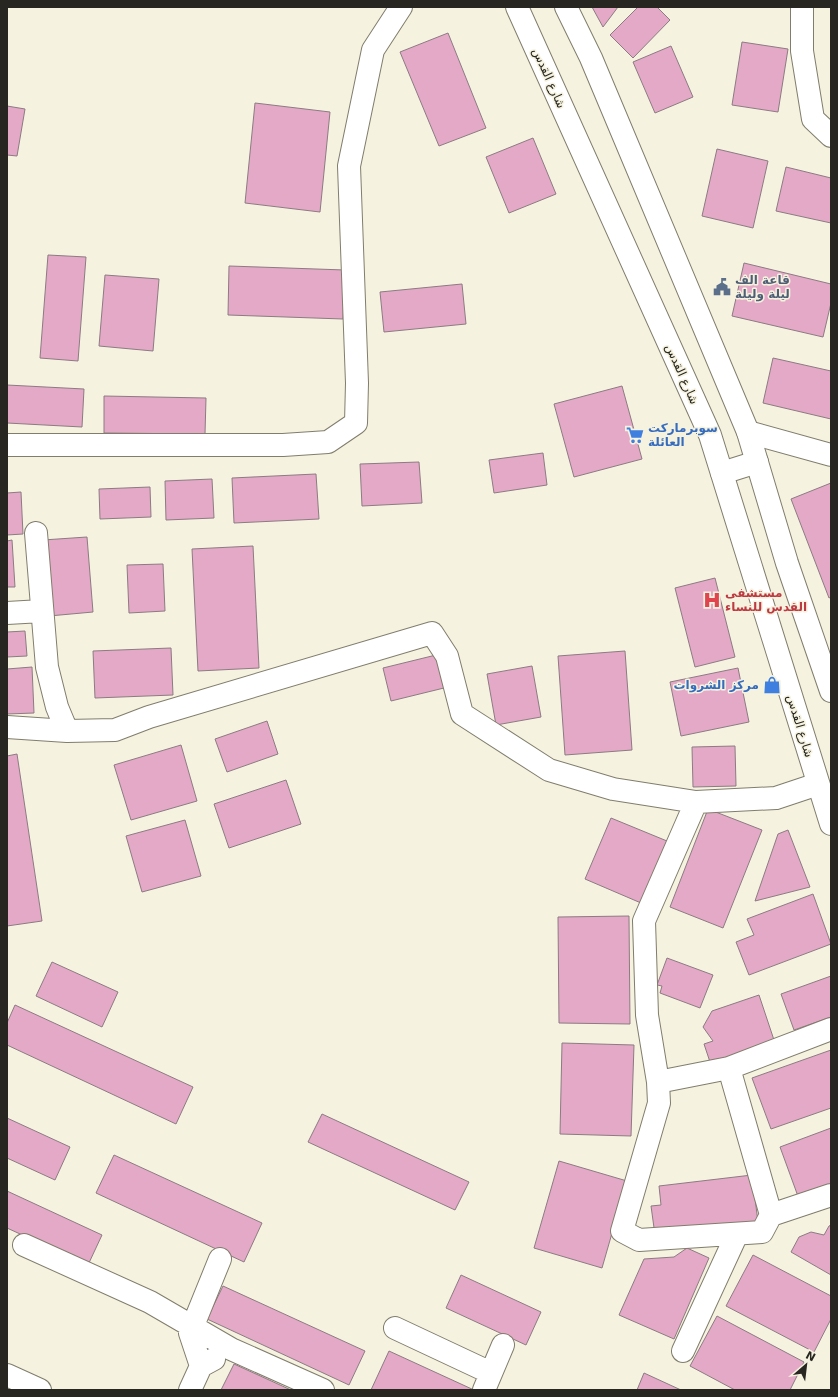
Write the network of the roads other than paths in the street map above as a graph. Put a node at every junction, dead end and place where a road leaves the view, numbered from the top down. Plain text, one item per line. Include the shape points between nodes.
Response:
1 (401, 7) edge
2 (517, 7) edge
3 (566, 7) edge
4 (802, 7) edge
5 (831, 136) edge
6 (748, 432) junction
7 (7, 445) edge
8 (831, 456) edge
9 (757, 462) junction
10 (722, 473) junction
11 (36, 532) dead end
12 (42, 611) junction
13 (7, 612) edge
14 (831, 690) edge
15 (7, 727) edge
16 (67, 731) junction
17 (818, 784) junction
18 (696, 802) junction
19 (831, 824) edge
20 (831, 1029) edge
21 (729, 1068) junction
22 (658, 1082) junction
23 (831, 1195) edge
24 (770, 1215) junction
25 (737, 1234) junction
26 (24, 1245) dead end
27 (220, 1259) dead end
28 (193, 1327) junction
29 (395, 1328) dead end
30 (503, 1345) dead end
31 (231, 1349) junction
32 (682, 1351) dead end
33 (201, 1366) junction
34 (7, 1375) edge
35 (487, 1382) edge
36 (40, 1390) edge
37 (190, 1390) edge
38 (323, 1390) edge

1 - 7 street via 372,50 349,166 357,383 356,423 328,442 283,445
2 - 10 street, شارع القدس via 710,435
3 - 6 street via 591,58
4 - 5 street via 802,51 813,119
6 - 8 street
6 - 9 street
9 - 10 street
9 - 14 street via 787,563
10 - 17 street, شارع القدس
11 - 12 street
12 - 13 street
12 - 16 street via 47,667 57,707
15 - 16 street
16 - 18 street via 115,730 149,717 432,633 447,656 462,714 549,770 613,789
17 - 18 street via 776,798
17 - 19 street, شارع القدس
18 - 22 street via 644,921 646,1015
20 - 21 street
21 - 22 street
21 - 24 street
22 - 25 street via 660,1103 622,1230 639,1240
23 - 24 street
24 - 25 street via 762,1232
25 - 32 street
26 - 28 street via 150,1302
27 - 28 street
28 - 31 street
28 - 33 street via 190,1333
29 - 35 street
30 - 35 street
31 - 33 street
31 - 38 street
33 - 37 street
34 - 36 street

